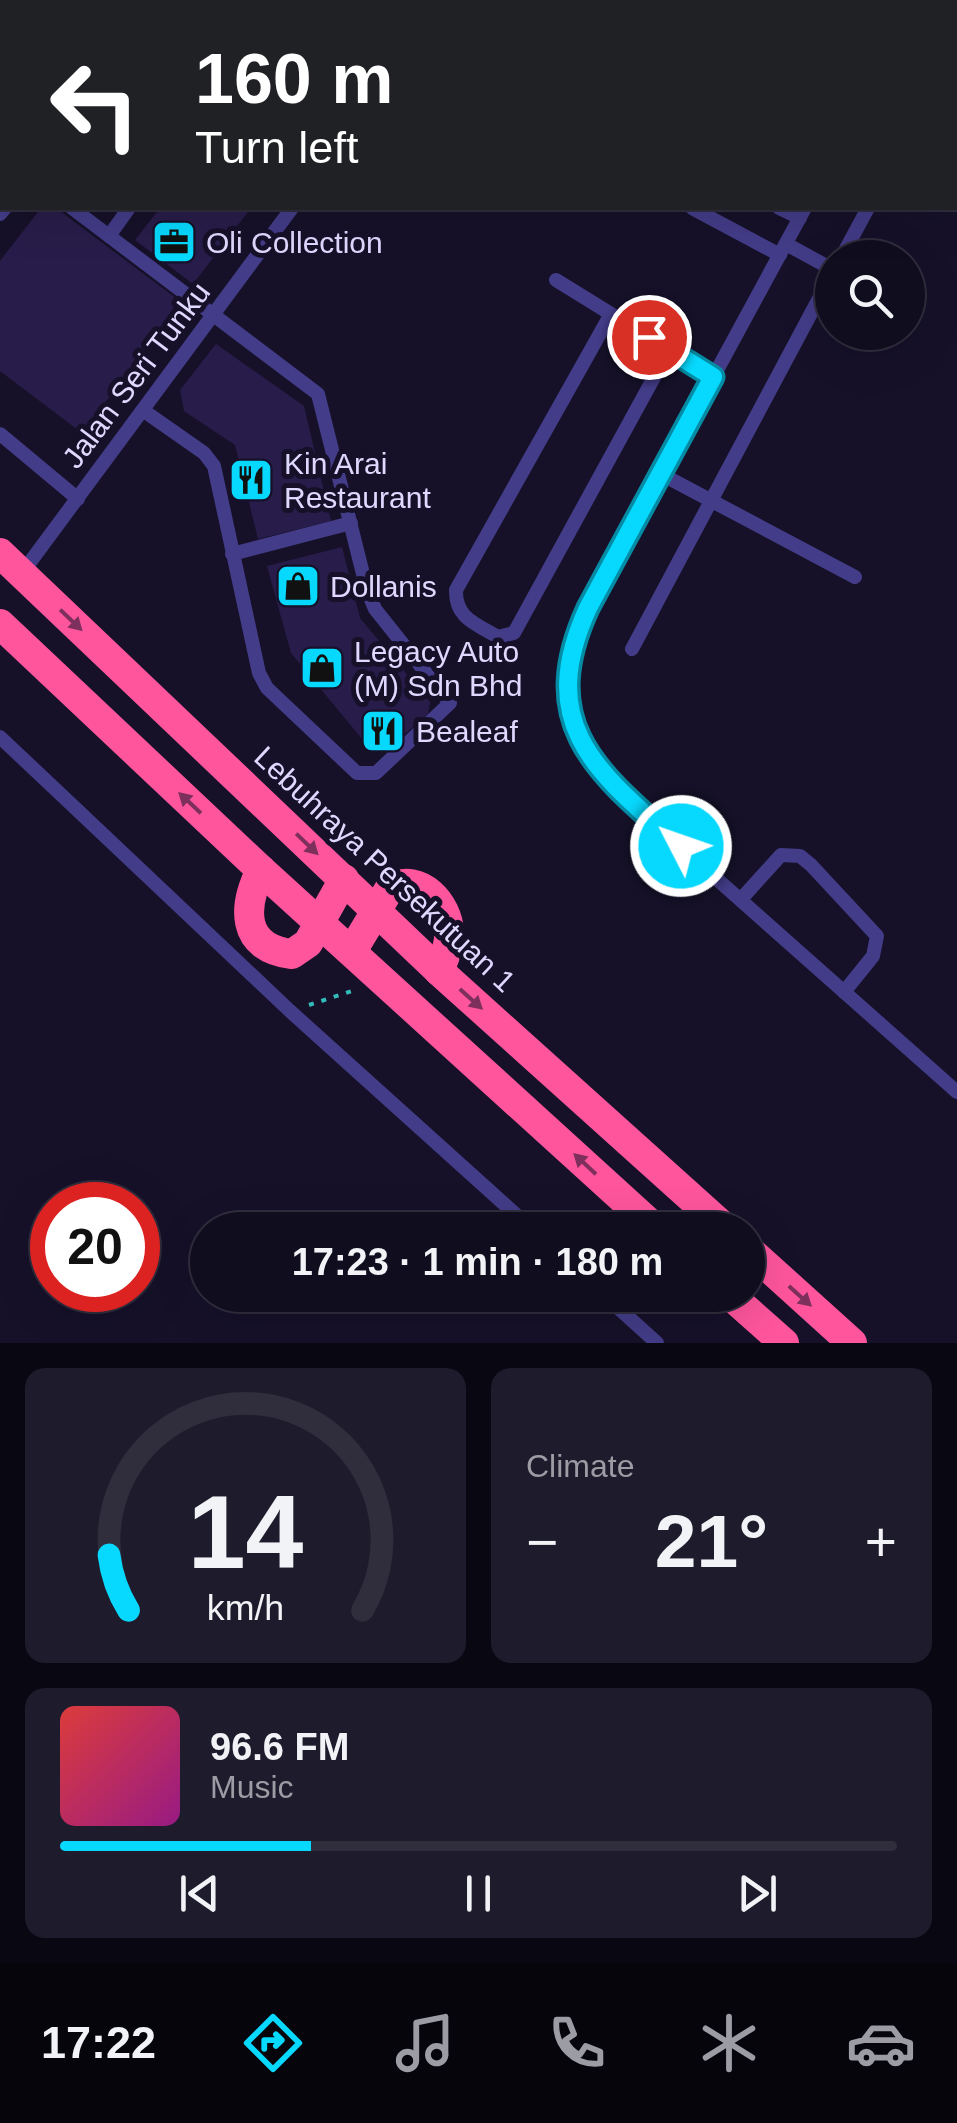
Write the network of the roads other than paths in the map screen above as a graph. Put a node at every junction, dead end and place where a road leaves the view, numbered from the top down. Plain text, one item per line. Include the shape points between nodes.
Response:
1 (75, 210) edge
2 (128, 210) edge
3 (291, 210) edge
4 (696, 210) edge
5 (867, 210) edge
6 (803, 213) edge
7 (108, 236) junction
8 (851, 240) edge
9 (783, 250) junction
10 (815, 264) edge
11 (556, 280) dead end
12 (815, 303) edge
13 (214, 314) junction
14 (611, 314) junction
15 (668, 350) junction
16 (713, 377) junction
17 (144, 412) junction
18 (0, 434) edge
19 (661, 474) junction
20 (78, 499) junction
21 (712, 500) junction
22 (351, 523) junction
23 (232, 554) junction
24 (11, 563) edge
25 (854, 577) dead end
26 (0, 624) edge
27 (632, 650) dead end
28 (0, 737) edge
29 (261, 870) junction
30 (344, 879) junction
31 (742, 898) junction
32 (374, 908) junction
33 (320, 922) junction
34 (352, 951) junction
35 (439, 970) junction
36 (844, 992) junction
37 (957, 1092) edge
38 (514, 1212) edge
39 (637, 1212) edge
40 (707, 1212) edge
41 (765, 1264) edge
42 (623, 1312) edge
43 (749, 1312) edge
44 (657, 1343) edge
45 (784, 1343) edge
46 (852, 1343) edge

1 - 7 lane
2 - 7 lane
3 - 13 lane, Jalan Seri Tunku
4 - 9 lane
5 - 8 lane
6 - 9 lane
7 - 13 lane
9 - 10 lane
9 - 16 lane
11 - 14 lane
12 - 21 lane
13 - 17 lane, Jalan Seri Tunku
13 - 22 lane via 318,394
14 - 15 lane
14 - 15 lane via 456,590 461,614 498,637 514,633
15 - 16 lane
16 - 19 lane
17 - 20 lane, Jalan Seri Tunku
17 - 23 lane via 214,466
18 - 20 lane
19 - 21 lane
19 - 31 lane via 576,635 567,700 599,772
20 - 24 lane, Jalan Seri Tunku
21 - 25 lane
21 - 27 lane
22 - 23 lane
22 - 23 lane via 375,608 448,694 446,710 376,773 358,773 268,688
24 -> 30 highway, Lebuhraya Persekutuan 1
29 -> 26 highway
28 - 38 lane
29 - 33 highway
29 - 33 highway via 246,908 261,941 292,954
30 - 32 highway, Lebuhraya Persekutuan 1
30 - 33 highway
31 - 36 lane
31 - 36 lane via 781,854 812,864 877,936 873,956
32 - 34 highway
32 - 35 highway, Lebuhraya Persekutuan 1
32 - 35 highway via 398,884 432,894 449,927
33 - 34 highway
39 -> 34 highway
35 -> 40 highway, Lebuhraya Persekutuan 1
36 - 37 lane
41 -> 46 highway
42 - 44 lane
43 - 45 highway

